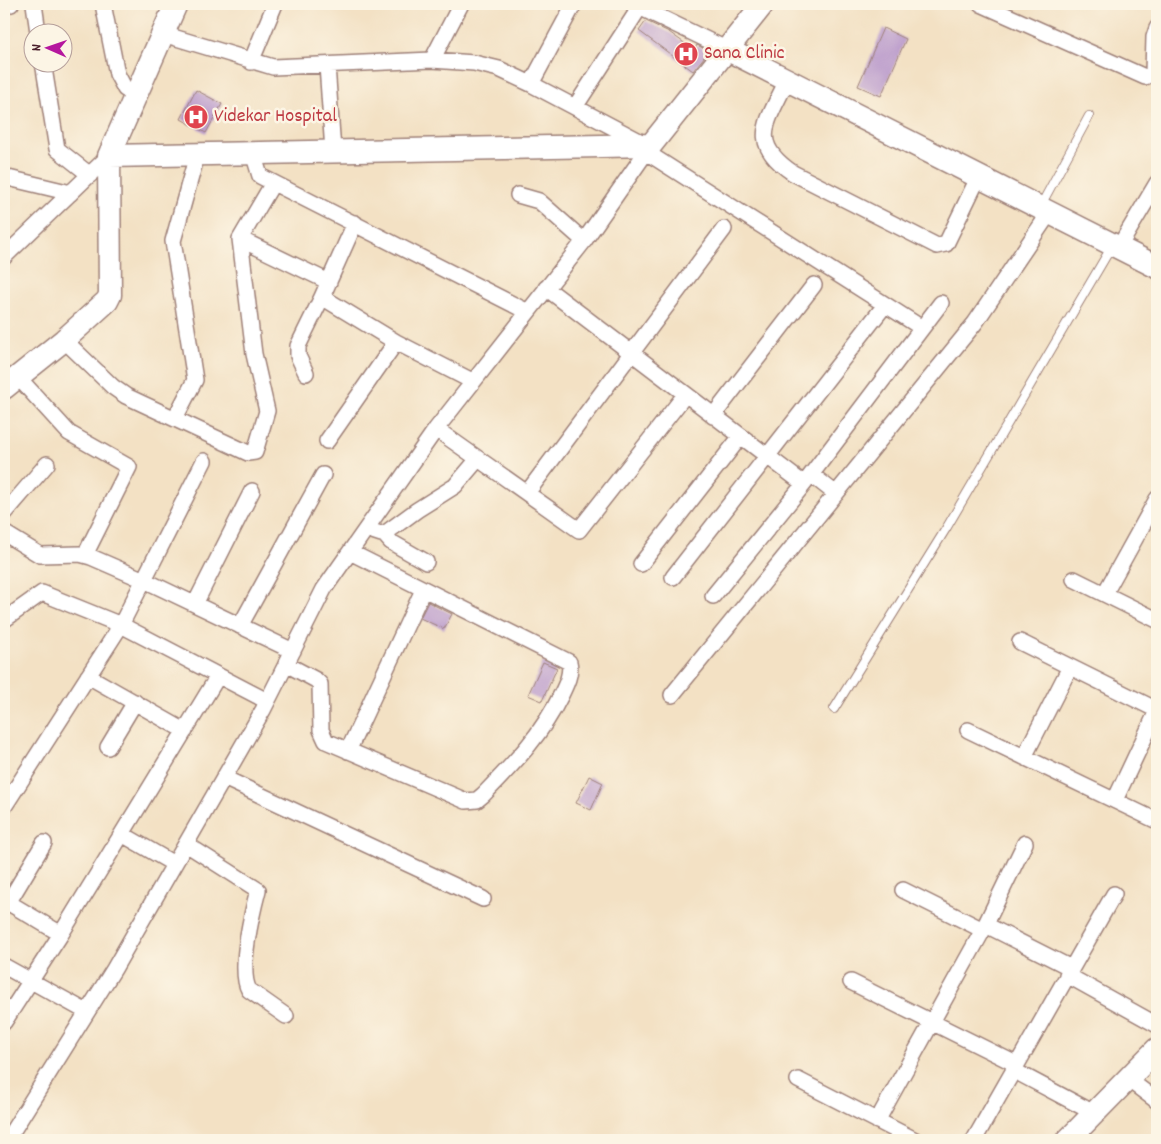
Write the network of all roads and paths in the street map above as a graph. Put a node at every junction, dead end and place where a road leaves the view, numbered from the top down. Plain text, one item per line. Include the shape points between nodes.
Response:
1 (11, 4) edge
2 (34, 4) edge
3 (103, 4) edge
4 (176, 4) edge
5 (275, 4) edge
6 (461, 4) edge
7 (574, 4) edge
8 (763, 4) edge
9 (981, 4) edge
10 (4, 5) edge
11 (637, 5) edge
12 (37, 22) edge
13 (1157, 28) edge
14 (163, 34) junction
15 (728, 50) junction
16 (432, 60) junction
17 (250, 62) junction
18 (327, 65) junction
19 (45, 72) edge
20 (787, 80) junction
21 (532, 84) junction
22 (136, 96) junction
23 (575, 107) junction
24 (1089, 116) dead end
25 (648, 147) junction
26 (333, 151) junction
27 (253, 153) junction
28 (197, 155) junction
29 (110, 156) junction
30 (90, 175) junction
31 (979, 176) junction
32 (4, 177) edge
33 (273, 183) junction
34 (1157, 183) edge
35 (71, 193) junction
36 (518, 195) dead end
37 (1045, 210) junction
38 (355, 223) junction
39 (724, 229) dead end
40 (4, 238) edge
41 (240, 239) junction
42 (20, 241) junction
43 (584, 241) junction
44 (1116, 246) junction
45 (4, 257) edge
46 (1157, 267) edge
47 (329, 282) junction
48 (814, 285) dead end
49 (546, 288) junction
50 (322, 297) junction
51 (941, 303) dead end
52 (885, 304) junction
53 (526, 311) junction
54 (922, 328) junction
55 (64, 340) junction
56 (396, 342) junction
57 (630, 352) junction
58 (306, 373) dead end
59 (472, 381) junction
60 (10, 382) edge
61 (685, 395) junction
62 (713, 416) junction
63 (175, 418) junction
64 (436, 428) junction
65 (741, 436) junction
66 (326, 441) dead end
67 (767, 456) junction
68 (478, 459) junction
69 (204, 461) dead end
70 (47, 464) dead end
71 (323, 475) dead end
72 (808, 480) junction
73 (252, 491) dead end
74 (527, 494) junction
75 (836, 494) junction
76 (1157, 499) edge
77 (4, 514) edge
78 (366, 529) junction
79 (4, 533) edge
80 (384, 534) junction
81 (350, 552) junction
82 (85, 555) junction
83 (426, 562) dead end
84 (641, 564) dead end
85 (674, 577) dead end
86 (1074, 579) dead end
87 (144, 580) junction
88 (423, 590) junction
89 (1105, 593) junction
90 (713, 596) dead end
91 (195, 604) junction
92 (4, 620) edge
93 (1157, 620) edge
94 (121, 625) junction
95 (240, 626) junction
96 (1020, 642) dead end
97 (290, 657) junction
98 (1070, 667) junction
99 (88, 676) junction
100 (218, 676) junction
101 (672, 695) dead end
102 (267, 701) junction
103 (135, 702) junction
104 (834, 709) dead end
105 (1157, 710) edge
106 (968, 730) dead end
107 (185, 731) junction
108 (108, 747) dead end
109 (348, 751) junction
110 (1024, 756) junction
111 (224, 778) junction
112 (1114, 800) junction
113 (4, 807) edge
114 (1157, 821) edge
115 (122, 834) junction
116 (44, 843) dead end
117 (1025, 843) dead end
118 (186, 844) junction
119 (174, 864) junction
120 (903, 890) dead end
121 (1114, 894) dead end
122 (483, 899) dead end
123 (6, 902) edge
124 (984, 928) junction
125 (61, 934) junction
126 (4, 966) edge
127 (1069, 971) junction
128 (31, 981) junction
129 (851, 982) dead end
130 (87, 1012) junction
131 (286, 1016) dead end
132 (931, 1020) junction
133 (4, 1022) edge
134 (1157, 1025) edge
135 (1157, 1049) edge
136 (1014, 1067) junction
137 (798, 1080) dead end
138 (1129, 1080) junction
139 (1157, 1101) edge
140 (1094, 1113) junction
141 (877, 1121) junction
142 (7, 1140) edge
143 (915, 1140) edge
144 (974, 1140) edge
145 (1068, 1140) edge

1 - 10 street
2 - 12 street
3 - 22 street via 117,74 125,89
4 - 14 street
5 - 17 street
6 - 16 street
7 - 21 street
8 - 15 street
9 - 13 street via 1145,77 1153,73
11 - 15 street
11 - 23 street
14 - 17 street
14 - 22 street
15 - 20 street
15 - 25 street
16 - 18 street
16 - 21 street via 474,63 499,69
17 - 18 street via 273,67
18 - 26 street
19 - 30 street via 57,149
20 - 31 street
20 - 31 street via 766,130 768,152 776,162 937,246 946,244
21 - 23 street
22 - 29 street
23 - 25 street
24 - 37 lane
25 - 26 street
25 - 43 street
25 - 52 street
26 - 27 street
27 - 28 street
27 - 33 street via 258,174
28 - 29 street
28 - 63 street via 173,240 195,380
29 - 30 street
29 - 55 street via 110,295
30 - 35 street
31 - 37 street
32 - 35 street
33 - 38 street
33 - 41 street
34 - 44 street
35 - 42 street
36 - 43 street via 539,201
37 - 44 street
37 - 75 street via 975,322
38 - 47 street
38 - 53 street
39 - 57 street
40 - 42 street
41 - 47 street
41 - 63 street via 254,354 268,411 257,450 248,452
42 - 45 street
43 - 49 street
44 - 46 street
44 - 104 lane
47 - 50 street
48 - 62 street
49 - 53 street
49 - 57 street
50 - 56 street
50 - 58 street via 298,346 298,356
51 - 54 street
52 - 54 street
52 - 67 street
53 - 59 street
54 - 72 street
55 - 60 street
55 - 63 street via 113,388
56 - 59 street
56 - 66 street
57 - 61 street
57 - 74 street
59 - 64 street
60 - 82 street via 69,433 129,467
61 - 62 street
61 - 74 street via 581,529 576,529
62 - 65 street
64 - 68 street
64 - 78 street
65 - 67 street
65 - 84 street
67 - 72 street
67 - 85 street
68 - 74 street
68 - 80 street via 455,486
69 - 87 street
70 - 77 street
71 - 95 street
72 - 75 street
72 - 90 street
73 - 91 street
75 - 101 street
76 - 89 street
78 - 80 street
78 - 81 street
79 - 82 street via 40,555
80 - 83 street via 391,542
81 - 88 street
81 - 97 street via 324,589
82 - 87 street
86 - 89 street
87 - 91 street
87 - 94 street
88 - 109 street
88 - 109 street via 569,662 566,685 548,722 533,742 477,800 466,801
89 - 93 street
91 - 95 street
92 - 94 street via 42,593
94 - 99 street
94 - 100 street
95 - 97 street
96 - 98 street
97 - 102 street
97 - 109 street via 320,684 321,735 326,741
98 - 105 street
98 - 110 street
99 - 103 street
99 - 113 street
100 - 102 street
100 - 107 street
102 - 111 street
103 - 107 street
103 - 108 street
105 - 112 street
106 - 110 street
107 - 115 street
110 - 112 street
111 - 118 street
111 - 122 street
112 - 114 street
115 - 119 street
115 - 125 street
116 - 123 street
117 - 124 street
118 - 119 street
118 - 131 street via 258,890 244,972 246,986
119 - 130 street
120 - 124 street
121 - 127 street
123 - 125 street
124 - 127 street
124 - 132 street
125 - 128 street
126 - 128 street
127 - 134 street
127 - 136 street
128 - 130 street
128 - 133 street
129 - 132 street
130 - 142 street
132 - 136 street
132 - 141 street
135 - 138 street
136 - 140 street
136 - 144 street
137 - 141 street
138 - 139 street
138 - 140 street
140 - 145 street
141 - 143 street

